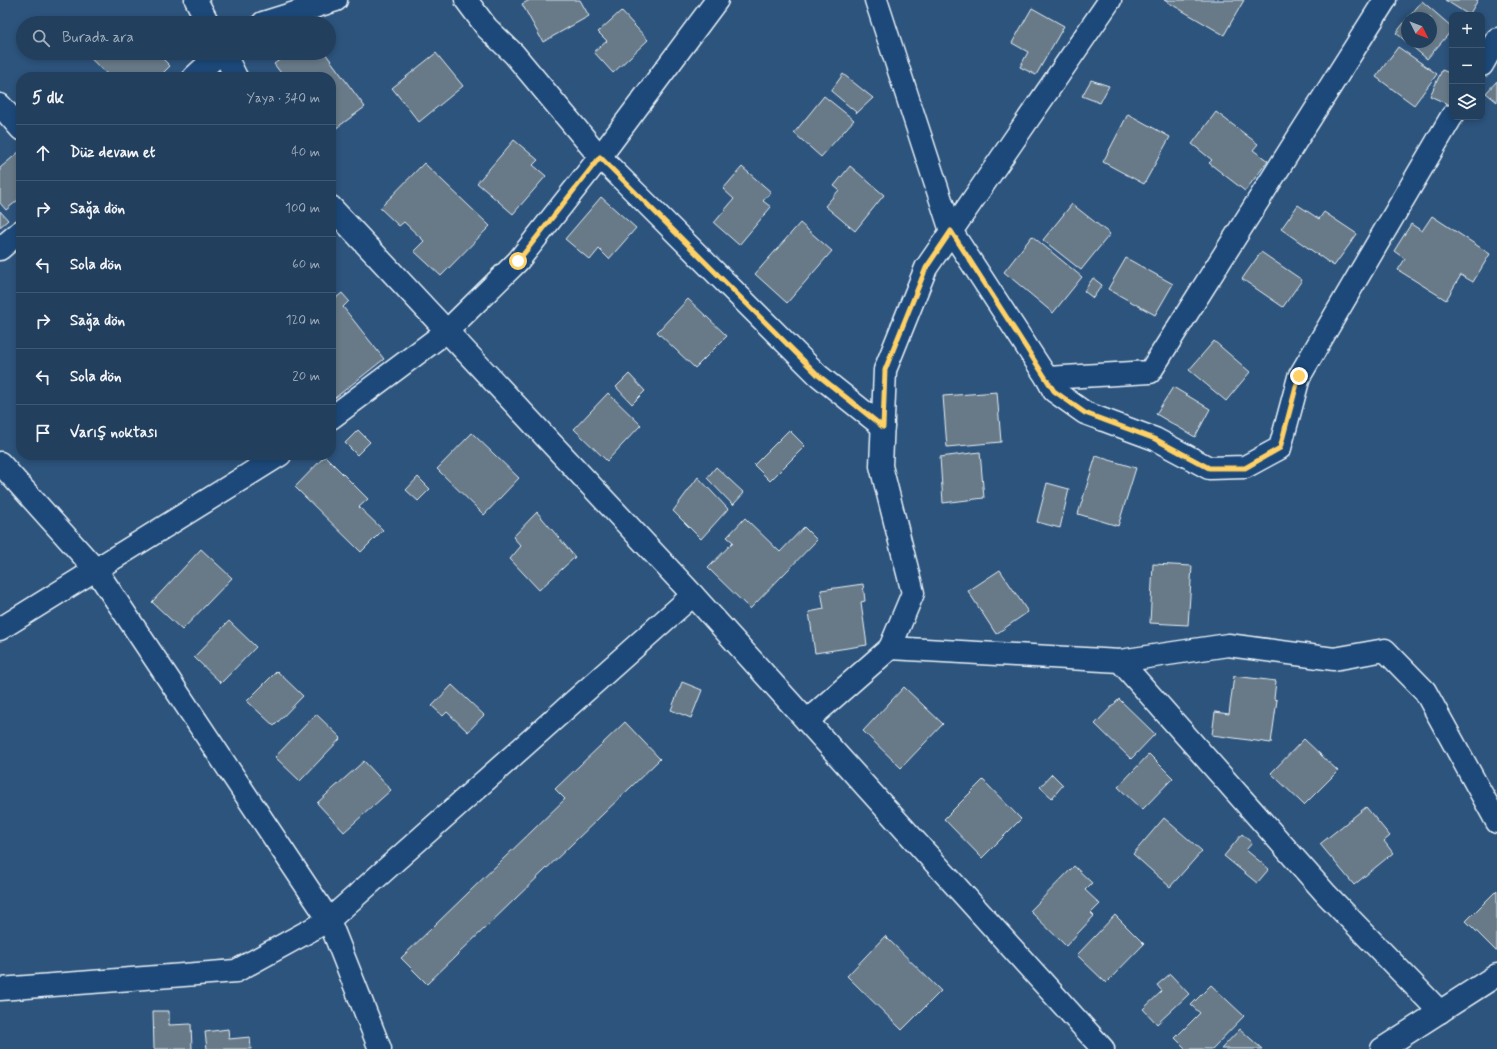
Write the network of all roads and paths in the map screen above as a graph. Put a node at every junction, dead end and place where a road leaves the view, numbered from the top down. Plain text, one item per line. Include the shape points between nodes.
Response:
1 (196, 0) edge
2 (336, 0) edge
3 (466, 0) edge
4 (717, 0) edge
5 (876, 0) edge
6 (1110, 0) edge
7 (1385, 0) edge
8 (1094, 9) edge
9 (204, 16) edge
10 (285, 16) edge
11 (1497, 39) edge
12 (212, 60) edge
13 (228, 60) edge
14 (1485, 60) edge
15 (199, 72) edge
16 (234, 72) edge
17 (0, 105) edge
18 (1450, 120) edge
19 (16, 123) edge
20 (600, 157) junction
21 (336, 212) edge
22 (951, 231) junction
23 (16, 235) edge
24 (0, 249) edge
25 (447, 331) junction
26 (1047, 378) junction
27 (336, 414) edge
28 (883, 427) junction
29 (272, 460) edge
30 (0, 463) edge
31 (96, 570) junction
32 (693, 594) junction
33 (0, 630) edge
34 (890, 648) junction
35 (1120, 661) junction
36 (807, 721) junction
37 (1497, 822) edge
38 (329, 920) junction
39 (1497, 975) edge
40 (0, 988) edge
41 (1440, 1012) junction
42 (380, 1049) edge
43 (1103, 1049) edge
44 (1382, 1049) edge

1 - 9 street
2 - 10 street
3 - 20 street via 487,28 514,54
4 - 20 street
5 - 22 street
6 - 8 street
7 - 26 street via 1150,372
8 - 22 street
11 - 14 street
12 - 15 street
13 - 16 street
17 - 19 street
18 - 26 street via 1299,376 1280,448 1245,468 1209,468 1155,439 1085,413 1054,391
20 - 25 street via 518,261
20 - 28 street via 818,375
21 - 25 street
22 - 26 street
22 - 28 street via 926,268 885,370
23 - 24 street
25 - 27 street
25 - 32 street
28 - 34 street via 881,466 913,593
29 - 31 street
30 - 31 street
31 - 33 street
31 - 38 street
32 - 36 street
32 - 38 street
34 - 35 street
34 - 36 street
35 - 37 street via 1228,645 1334,659 1385,650 1426,691
35 - 41 street via 1327,895
36 - 43 street
38 - 40 street via 236,971
38 - 42 street
39 - 41 street
41 - 44 street

